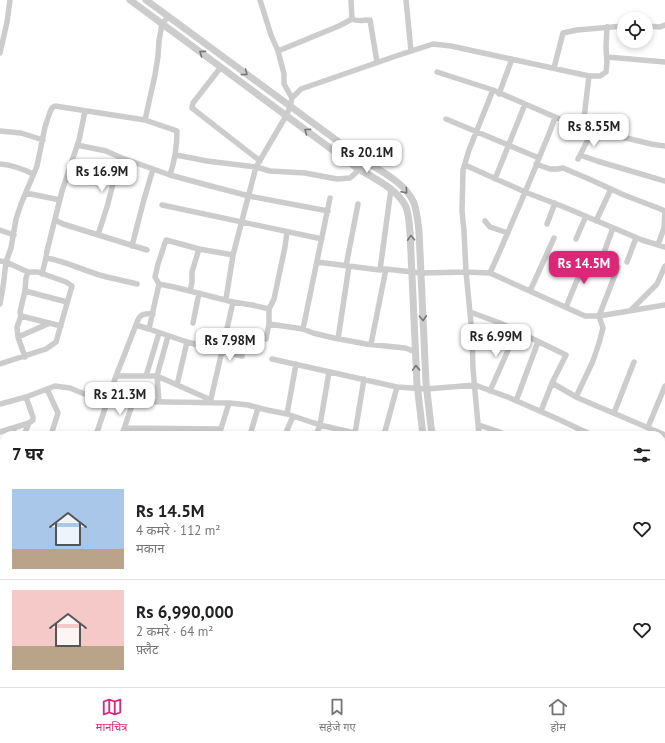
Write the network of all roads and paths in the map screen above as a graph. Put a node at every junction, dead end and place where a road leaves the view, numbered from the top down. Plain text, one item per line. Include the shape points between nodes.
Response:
1 (10, 0) edge
2 (130, 0) edge
3 (146, 0) edge
4 (260, 0) edge
5 (351, 0) edge
6 (406, 0) edge
7 (168, 16) junction
8 (352, 19) junction
9 (162, 24) junction
10 (665, 25) edge
11 (617, 26) edge
12 (653, 26) edge
13 (607, 27) junction
14 (278, 51) junction
15 (411, 51) junction
16 (0, 53) edge
17 (607, 56) junction
18 (512, 59) junction
19 (377, 62) junction
20 (665, 62) edge
21 (221, 67) junction
22 (554, 68) junction
23 (437, 72) dead end
24 (589, 76) junction
25 (493, 90) junction
26 (499, 94) junction
27 (292, 98) junction
28 (525, 104) junction
29 (290, 107) junction
30 (85, 111) junction
31 (286, 116) junction
32 (555, 117) junction
33 (446, 119) dead end
34 (145, 120) junction
35 (583, 126) junction
36 (593, 130) junction
37 (0, 131) edge
38 (477, 132) junction
39 (43, 140) junction
40 (77, 145) junction
41 (508, 145) junction
42 (665, 146) edge
43 (176, 155) junction
44 (122, 158) junction
45 (539, 158) junction
46 (260, 161) junction
47 (0, 164) edge
48 (536, 164) junction
49 (465, 165) junction
50 (256, 167) junction
51 (153, 169) junction
52 (360, 170) junction
53 (34, 174) junction
54 (170, 174) junction
55 (495, 179) junction
56 (665, 181) edge
57 (611, 189) junction
58 (391, 190) junction
59 (525, 192) junction
60 (26, 193) junction
61 (249, 196) junction
62 (330, 198) dead end
63 (60, 200) junction
64 (358, 204) dead end
65 (555, 204) junction
66 (162, 206) dead end
67 (328, 211) junction
68 (665, 211) edge
69 (586, 216) junction
70 (55, 220) junction
71 (596, 220) junction
72 (485, 221) dead end
73 (242, 222) junction
74 (547, 224) dead end
75 (613, 228) junction
76 (0, 230) edge
77 (287, 232) junction
78 (508, 233) junction
79 (14, 235) junction
80 (98, 235) junction
81 (554, 238) dead end
82 (636, 238) junction
83 (322, 239) junction
84 (576, 239) dead end
85 (658, 245) junction
86 (132, 246) junction
87 (665, 248) edge
88 (199, 249) junction
89 (147, 250) dead end
90 (233, 255) junction
91 (587, 256) dead end
92 (46, 258) junction
93 (602, 258) dead end
94 (3, 262) edge
95 (317, 262) junction
96 (627, 262) dead end
97 (347, 266) junction
98 (665, 266) edge
99 (618, 267) dead end
100 (383, 270) junction
101 (28, 272) junction
102 (412, 272) junction
103 (466, 272) junction
104 (421, 273) junction
105 (490, 273) junction
106 (42, 274) junction
107 (137, 284) dead end
108 (159, 284) junction
109 (25, 291) junction
110 (190, 291) junction
111 (530, 291) junction
112 (199, 293) junction
113 (226, 300) junction
114 (67, 302) junction
115 (233, 302) junction
116 (0, 304) edge
117 (665, 305) edge
118 (566, 307) junction
119 (269, 309) junction
120 (631, 311) junction
121 (470, 312) junction
122 (153, 314) junction
123 (21, 316) junction
124 (598, 316) junction
125 (50, 323) junction
126 (193, 323) dead end
127 (269, 324) junction
128 (136, 325) junction
129 (61, 326) junction
130 (149, 329) junction
131 (303, 329) junction
132 (516, 332) junction
133 (159, 333) junction
134 (233, 334) dead end
135 (168, 336) junction
136 (18, 337) junction
137 (266, 339) dead end
138 (338, 339) junction
139 (187, 342) junction
140 (538, 342) junction
141 (371, 344) junction
142 (222, 351) junction
143 (416, 352) junction
144 (242, 356) dead end
145 (24, 357) junction
146 (272, 359) dead end
147 (634, 362) dead end
148 (0, 363) edge
149 (296, 364) junction
150 (329, 372) junction
151 (116, 376) junction
152 (146, 376) junction
153 (157, 376) junction
154 (364, 379) junction
155 (552, 383) junction
156 (177, 385) junction
157 (475, 385) junction
158 (397, 386) junction
159 (47, 389) junction
160 (418, 389) junction
161 (426, 389) junction
162 (664, 390) edge
163 (490, 391) junction
164 (26, 397) junction
165 (576, 397) junction
166 (107, 401) junction
167 (210, 401) junction
168 (516, 401) junction
169 (133, 402) junction
170 (159, 402) junction
171 (229, 403) junction
172 (0, 404) edge
173 (258, 408) junction
174 (541, 411) junction
175 (614, 413) junction
176 (290, 415) junction
177 (29, 423) junction
178 (320, 425) junction
179 (478, 425) junction
180 (648, 427) junction
181 (13, 428) junction
182 (125, 428) junction
183 (3, 431) edge
184 (14, 431) edge
185 (26, 431) edge
186 (52, 431) edge
187 (97, 431) edge
188 (124, 431) edge
189 (156, 431) edge
190 (220, 431) edge
191 (251, 431) edge
192 (286, 431) edge
193 (318, 431) edge
194 (341, 431) edge
195 (356, 431) edge
196 (385, 431) edge
197 (423, 431) edge
198 (431, 431) edge
199 (479, 431) edge
200 (496, 431) edge
201 (583, 431) edge
202 (658, 431) edge

1 - 16 street
2 - 9 street
3 - 7 street
4 - 14 street
5 - 8 street
6 - 15 street
7 - 9 street
7 -> 29 street
8 - 14 street
8 - 19 street via 370,20
21 -> 9 street
9 - 34 street via 156,75
10 - 12 street
11 - 13 street
13 - 17 street
13 - 22 street via 564,33
14 - 27 street via 284,84
15 - 18 street via 433,44
15 - 19 street
17 - 20 street
17 - 24 street via 606,72 600,76
18 - 22 street
18 - 26 street
19 - 27 street via 301,89
21 - 31 street
21 - 46 street via 192,103 192,108
22 - 24 street
23 - 25 street
24 - 35 street
25 - 26 street
25 - 38 street
26 - 28 street
27 - 29 street
28 - 32 street
28 - 41 street
29 - 31 street
29 -> 104 street via 408,193 417,216
30 - 34 street
30 - 39 street via 55,106 52,108
30 - 40 street
31 - 46 street
52 -> 31 street
32 - 35 street
32 - 45 street
33 - 38 street
34 - 43 street via 177,131
35 - 36 street
36 - 42 street
36 - 56 street via 579,157
37 - 39 street via 21,133
38 - 41 street
38 - 49 street
39 - 53 street
40 - 44 street via 106,151
40 - 63 street
41 - 45 street
41 - 55 street
43 - 50 street
43 - 54 street
44 - 51 street
44 - 80 street
45 - 48 street
46 - 50 street
47 - 53 street
48 - 57 street via 550,169 563,168
48 - 59 street
49 - 55 street
49 - 103 street via 462,211
50 - 52 street via 337,179 350,178
50 - 61 street
51 - 54 street
51 - 86 street
52 - 58 street
53 - 60 street
54 - 61 street
55 - 59 street
57 - 68 street
57 - 71 street
58 - 100 street
102 -> 58 street via 409,218 401,199
59 - 65 street
59 - 78 street
60 - 63 street
60 - 79 street via 16,219
61 - 67 street
61 - 73 street
62 - 67 street
63 - 70 street
64 - 97 street
65 - 69 street
65 - 74 street
66 - 73 street
67 - 83 street
68 - 85 street via 664,228
69 - 71 street
69 - 84 street
70 - 80 street
70 - 92 street
71 - 75 street
72 - 78 street via 490,227
73 - 77 street
73 - 90 street
75 - 82 street
75 - 93 street
76 - 79 street
77 - 83 street
77 - 119 street via 274,299
78 - 105 street
79 - 94 street via 11,248
80 - 86 street
81 - 111 street
82 - 85 street
82 - 96 street
83 - 95 street
85 - 87 street
86 - 89 street
88 - 90 street
88 - 108 street via 166,240 155,277
88 - 110 street via 192,272
90 - 113 street
91 - 118 street
92 - 106 street
92 - 107 street
94 - 101 street
94 - 116 street via 4,287
95 - 97 street
95 - 131 street
97 - 100 street
97 - 138 street
98 - 120 street via 657,284
99 - 124 street
100 - 102 street
100 - 141 street
101 - 106 street
101 - 109 street
102 - 104 street
102 - 143 street
103 - 104 street
103 - 105 street
103 - 121 street
104 -> 161 street
105 - 111 street
106 - 114 street via 72,286
108 - 110 street
108 - 122 street
109 - 114 street
109 - 123 street
110 - 112 street
111 - 118 street
112 - 113 street
112 - 126 street
113 - 115 street
114 - 129 street
115 - 119 street
115 - 134 street via 226,333
117 - 120 street
118 - 124 street via 585,316
119 - 127 street
120 - 124 street
121 - 132 street
121 - 157 street
122 - 128 street via 143,314
122 - 130 street
123 - 125 street
123 - 136 street via 17,327
124 - 165 street via 603,328 599,343
125 - 129 street
125 - 136 street
127 - 131 street
127 - 137 street
128 - 130 street
128 - 151 street
129 - 145 street via 56,342 46,349
130 - 133 street
131 - 138 street
132 - 140 street
132 - 163 street
133 - 135 street
133 - 152 street
135 - 139 street
135 - 153 street
136 - 145 street
138 - 141 street
139 - 142 street
139 - 156 street
140 - 155 street via 566,355
140 - 168 street
141 - 143 street via 405,348
142 - 144 street
142 - 167 street
160 -> 143 street
145 - 148 street
146 - 149 street
147 - 175 street
149 - 150 street
149 - 176 street
150 - 154 street
150 - 178 street
151 - 152 street
151 - 166 street
152 - 153 street
153 - 156 street
153 - 170 street
154 - 158 street
154 - 195 street
155 - 165 street
155 - 174 street
156 - 167 street
157 - 161 street
157 - 163 street
157 - 179 street
158 - 160 street
158 - 196 street
159 - 164 street
159 - 166 street via 55,386 70,388
159 - 186 street via 58,413
160 - 161 street
160 - 197 street
161 - 198 street
162 - 180 street
163 - 168 street
164 - 172 street
164 - 177 street via 33,418
165 - 175 street
166 - 169 street
166 - 187 street
167 - 170 street
167 - 171 street
168 - 174 street
169 - 170 street
169 - 182 street
171 - 173 street
171 - 190 street
173 - 176 street
173 - 191 street
174 - 201 street
175 - 180 street
176 - 178 street
176 - 192 street
177 - 181 street
177 - 185 street
178 - 193 street
178 - 194 street
179 - 199 street
179 - 200 street
180 - 202 street
181 - 183 street
181 - 184 street
182 - 188 street
182 - 189 street

